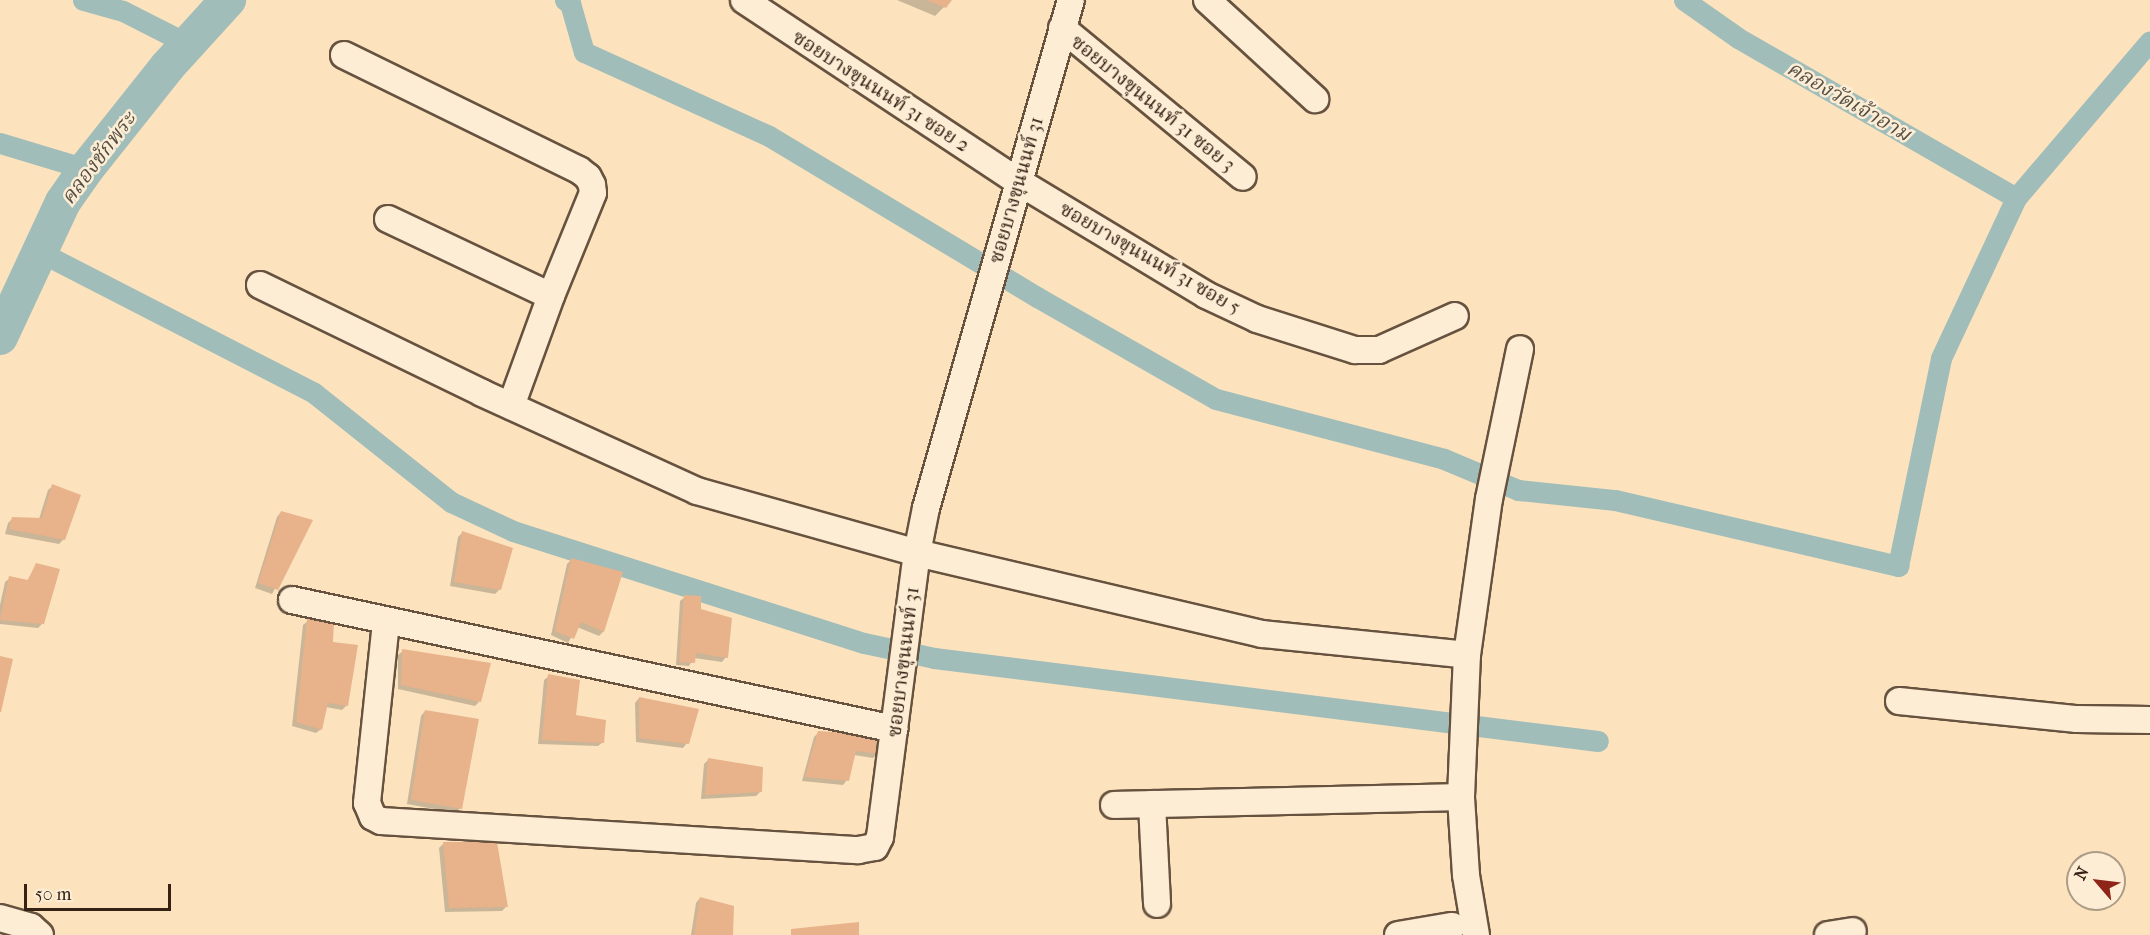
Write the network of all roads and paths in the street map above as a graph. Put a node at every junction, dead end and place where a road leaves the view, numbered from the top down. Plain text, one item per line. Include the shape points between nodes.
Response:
1 (744, 0) edge
2 (1071, 0) edge
3 (1207, 0) edge
4 (1062, 28) junction
5 (344, 55) dead end
6 (1315, 99) dead end
7 (1243, 177) dead end
8 (1019, 182) junction
9 (388, 219) dead end
10 (260, 285) dead end
11 (551, 296) junction
12 (1455, 316) dead end
13 (1520, 349) dead end
14 (511, 406) junction
15 (917, 553) junction
16 (292, 600) dead end
17 (386, 622) junction
18 (1467, 655) junction
19 (1899, 701) dead end
20 (2150, 720) edge
21 (894, 729) junction
22 (1461, 797) junction
23 (1152, 804) junction
24 (1114, 805) dead end
25 (1157, 904) dead end
26 (0, 918) edge
27 (1464, 931) edge
28 (1853, 931) dead end
29 (39, 935) edge
30 (1398, 935) edge
31 (1828, 935) edge

1 - 8 street, ซอยบางขุนนนท์ 31 ซอย 2
2 - 4 street, ซอยบางขุนนนท์ 31
3 - 6 street
4 - 7 street, ซอยบางขุนนนท์ 31 ซอย 3
4 - 8 street, ซอยบางขุนนนท์ 31
5 - 11 street via 588,177 593,194
8 - 12 street, ซอยบางขุนนนท์ 31 ซอย 5 via 1206,295 1257,319 1312,338 1355,350 1379,350
8 - 15 street, ซอยบางขุนนนท์ 31 via 926,508
9 - 11 street
10 - 14 street
11 - 14 street
13 - 18 street via 1489,499
14 - 15 street via 697,491
15 - 18 street via 1262,634
15 - 21 street, ซอยบางขุนนนท์ 31
16 - 17 street
17 - 21 street
17 - 21 street, ซอยบางขุนนนท์ 31 via 367,803 373,817 381,821 869,849 880,837
18 - 22 street
19 - 20 street via 2077,719
22 - 23 street
22 - 27 street via 1466,875
23 - 24 street
23 - 25 street
26 - 29 street via 30,927
27 - 30 street
28 - 31 street

